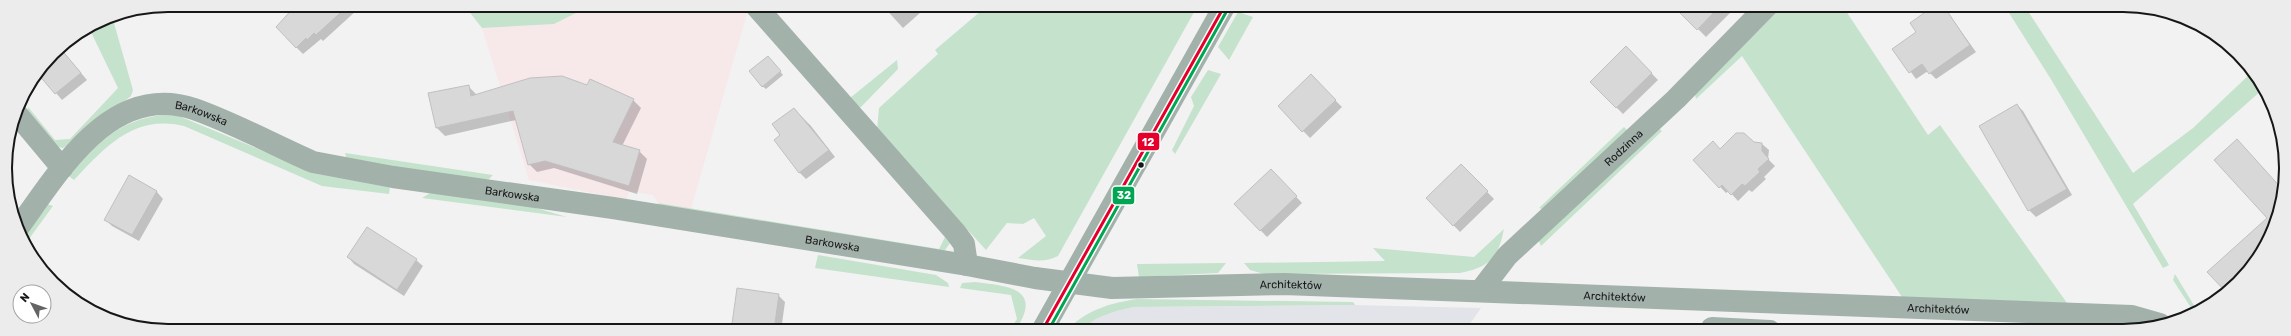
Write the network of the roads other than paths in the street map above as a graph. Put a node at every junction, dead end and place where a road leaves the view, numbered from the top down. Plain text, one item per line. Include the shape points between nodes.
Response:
1 (761, 12) edge
2 (1220, 12) edge
3 (1761, 12) edge
4 (20, 118) edge
5 (62, 168) junction
6 (22, 223) edge
7 (967, 265) junction
8 (1069, 282) junction
9 (1481, 290) junction
10 (1714, 300) junction
11 (2151, 321) edge
12 (1046, 324) edge
13 (1712, 324) edge

1 - 7 street via 956,233 964,244
2 - 8 street
3 - 9 street, Rodzinna via 1676,99 1507,256
4 - 5 street
5 - 6 street, Barkowska
5 - 7 street, Barkowska via 82,144 114,118 149,104 180,105 313,162 393,177 621,209
7 - 8 street, Barkowska
8 - 9 street, Architektów via 1112,288 1284,284
8 - 12 street
9 - 10 street, Architektów
10 - 11 street, Architektów via 2132,316
10 - 13 street

